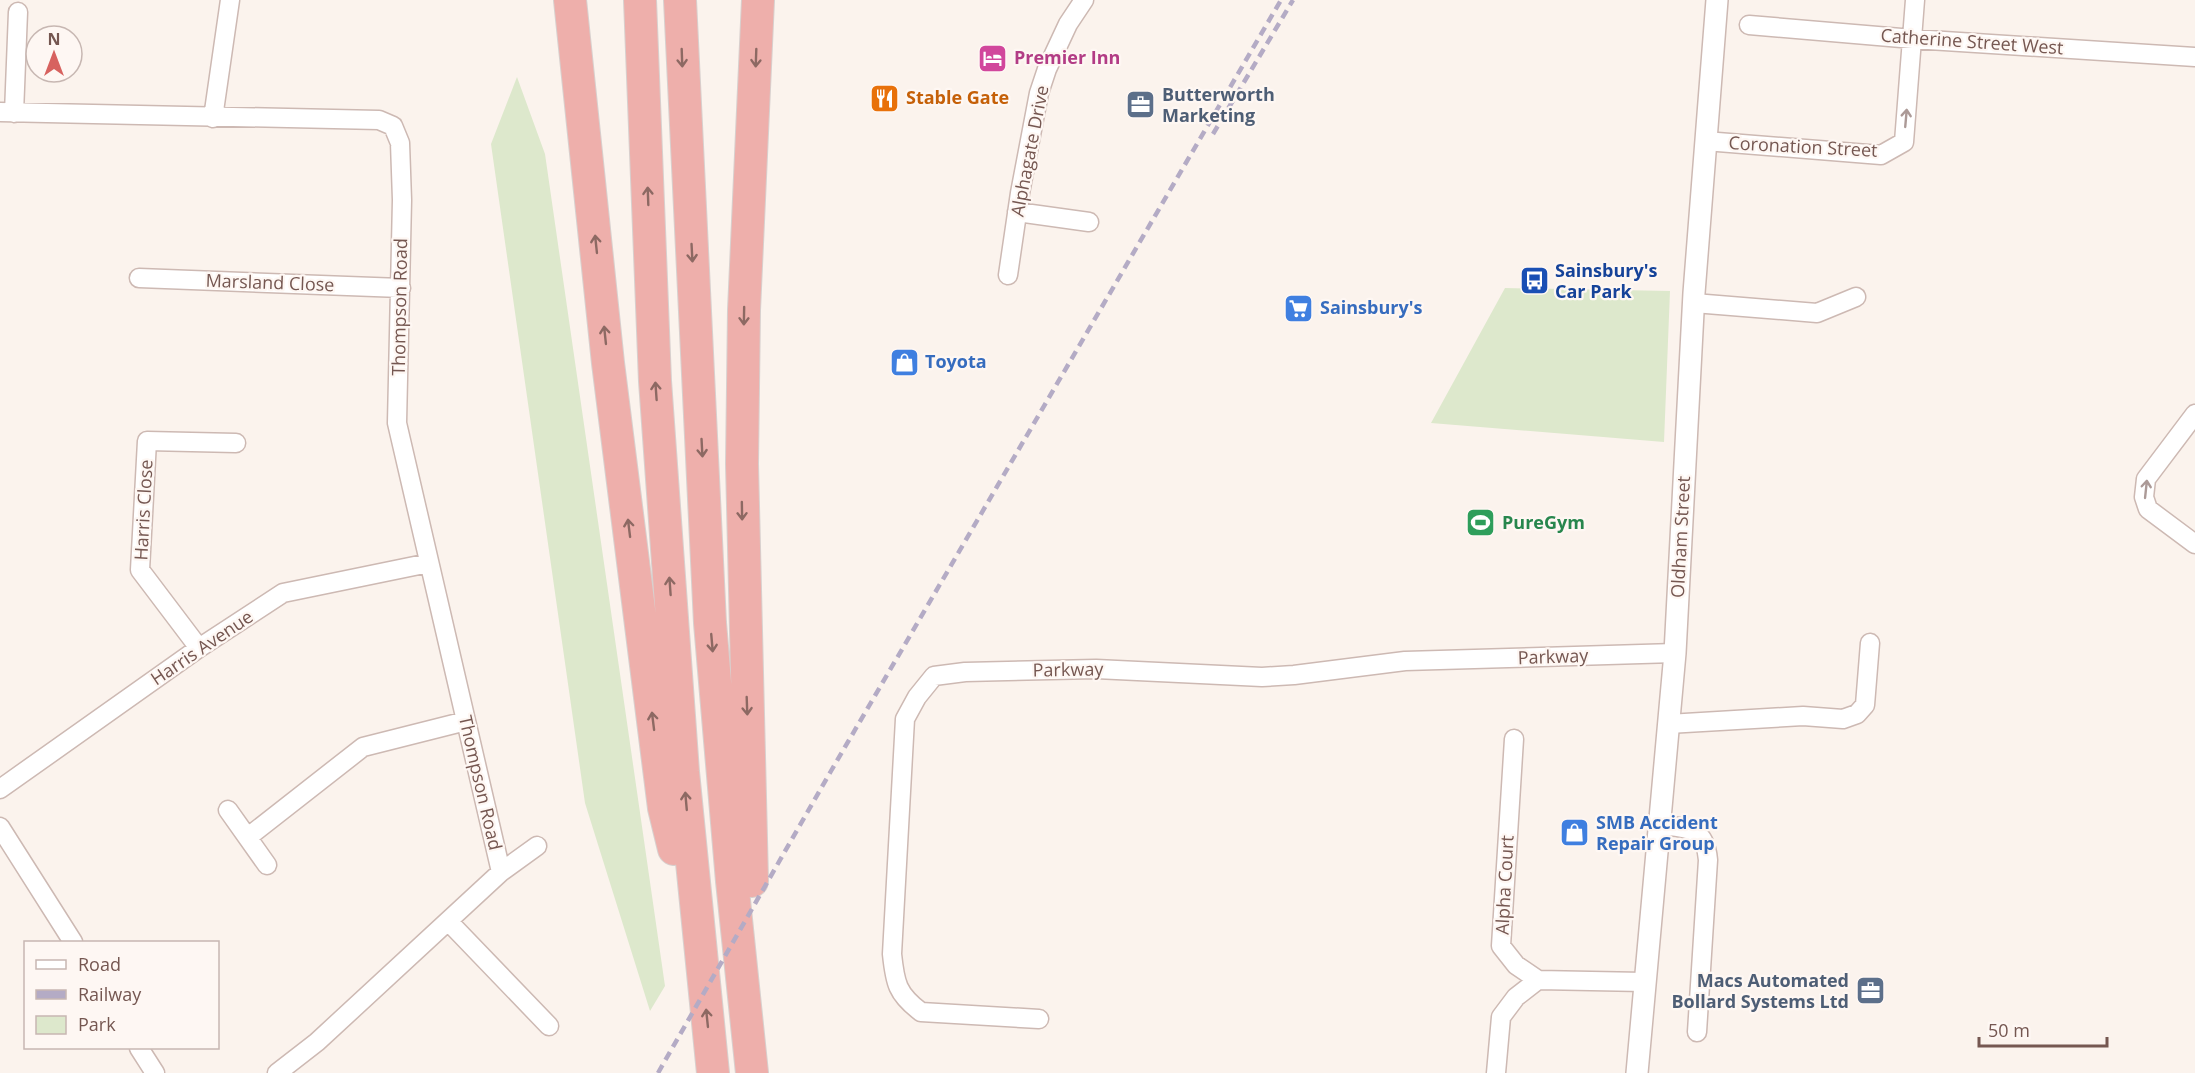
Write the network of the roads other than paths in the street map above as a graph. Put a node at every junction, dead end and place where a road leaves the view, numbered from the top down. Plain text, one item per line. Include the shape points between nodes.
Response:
1 (230, 0) edge
2 (570, 0) edge
3 (578, 0) edge
4 (640, 0) edge
5 (680, 0) edge
6 (758, 0) edge
7 (1084, 0) edge
8 (1717, 0) edge
9 (1915, 0) edge
10 (18, 12) dead end
11 (1749, 25) dead end
12 (1913, 39) junction
13 (2195, 57) edge
14 (579, 83) junction
15 (7, 113) edge
16 (213, 118) junction
17 (1705, 141) junction
18 (1017, 212) junction
19 (1089, 222) dead end
20 (1008, 275) dead end
21 (139, 278) dead end
22 (401, 288) junction
23 (1856, 297) dead end
24 (1694, 303) junction
25 (2195, 414) edge
26 (236, 442) dead end
27 (2195, 544) edge
28 (429, 563) junction
29 (1870, 643) dead end
30 (199, 648) junction
31 (1675, 653) junction
32 (466, 721) junction
33 (1668, 724) junction
34 (1514, 739) dead end
35 (0, 789) edge
36 (228, 810) dead end
37 (1659, 825) junction
38 (0, 827) edge
39 (248, 837) junction
40 (537, 846) dead end
41 (267, 865) dead end
42 (501, 872) junction
43 (448, 921) junction
44 (72, 941) edge
45 (701, 964) junction
46 (1538, 981) junction
47 (1644, 982) junction
48 (1039, 1019) dead end
49 (549, 1026) dead end
50 (1697, 1032) dead end
51 (140, 1049) edge
52 (155, 1073) edge
53 (278, 1073) edge
54 (713, 1073) edge
55 (752, 1073) edge
56 (758, 1073) edge
57 (1496, 1073) edge
58 (1637, 1073) edge

1 - 16 street
2 - 14 highway
3 - 14 highway
45 -> 4 highway via 656,392
5 -> 55 highway via 710,623
6 -> 56 highway via 744,310 742,464
7 - 18 street, Alphagate Drive via 1068,24 1039,93
8 - 17 street, Oldham Street
9 - 12 street
10 - 15 street
11 - 12 street, Catherine Street West
12 - 13 street, Catherine Street West
17 -> 12 street, Coronation Street via 1881,155 1904,142
45 -> 14 highway via 664,807 608,363
15 - 16 street, Thompson Road
16 - 22 street, Thompson Road via 379,120 393,126 400,143
17 - 24 street, Oldham Street
18 - 19 street
18 - 20 street, Alphagate Drive
21 - 22 street, Marsland Close
22 - 28 street, Thompson Road via 397,423
23 - 24 street via 1817,313
24 - 31 street, Oldham Street
27 -> 25 street via 2148,509 2144,497 2146,479
26 - 30 street, Harris Close via 147,441 140,570
28 - 30 street, Harris Avenue via 283,593
28 - 32 street, Thompson Road
29 - 33 street via 1865,705 1857,714 1843,719 1803,716
30 - 35 street, Harris Avenue
31 - 33 street, Oldham Street
31 - 48 street, Parkway via 1406,661 1262,677 1096,669 934,676 905,719 892,954 895,983 921,1012
32 - 39 street via 363,747
32 - 42 street, Thompson Road
33 - 37 street, Oldham Street
34 - 46 street, Alpha Court via 1501,946 1515,965
36 - 39 street
37 - 47 street, Oldham Street
37 - 50 street via 1686,828 1699,834 1707,846
38 - 44 street
39 - 41 street
40 - 42 street, Thompson Road
42 - 43 street, Thompson Road
43 - 49 street
43 - 53 street, Thompson Road
54 -> 45 highway
46 - 47 street
46 - 57 street via 1515,997 1501,1017
47 - 58 street, Oldham Street
51 - 52 street

